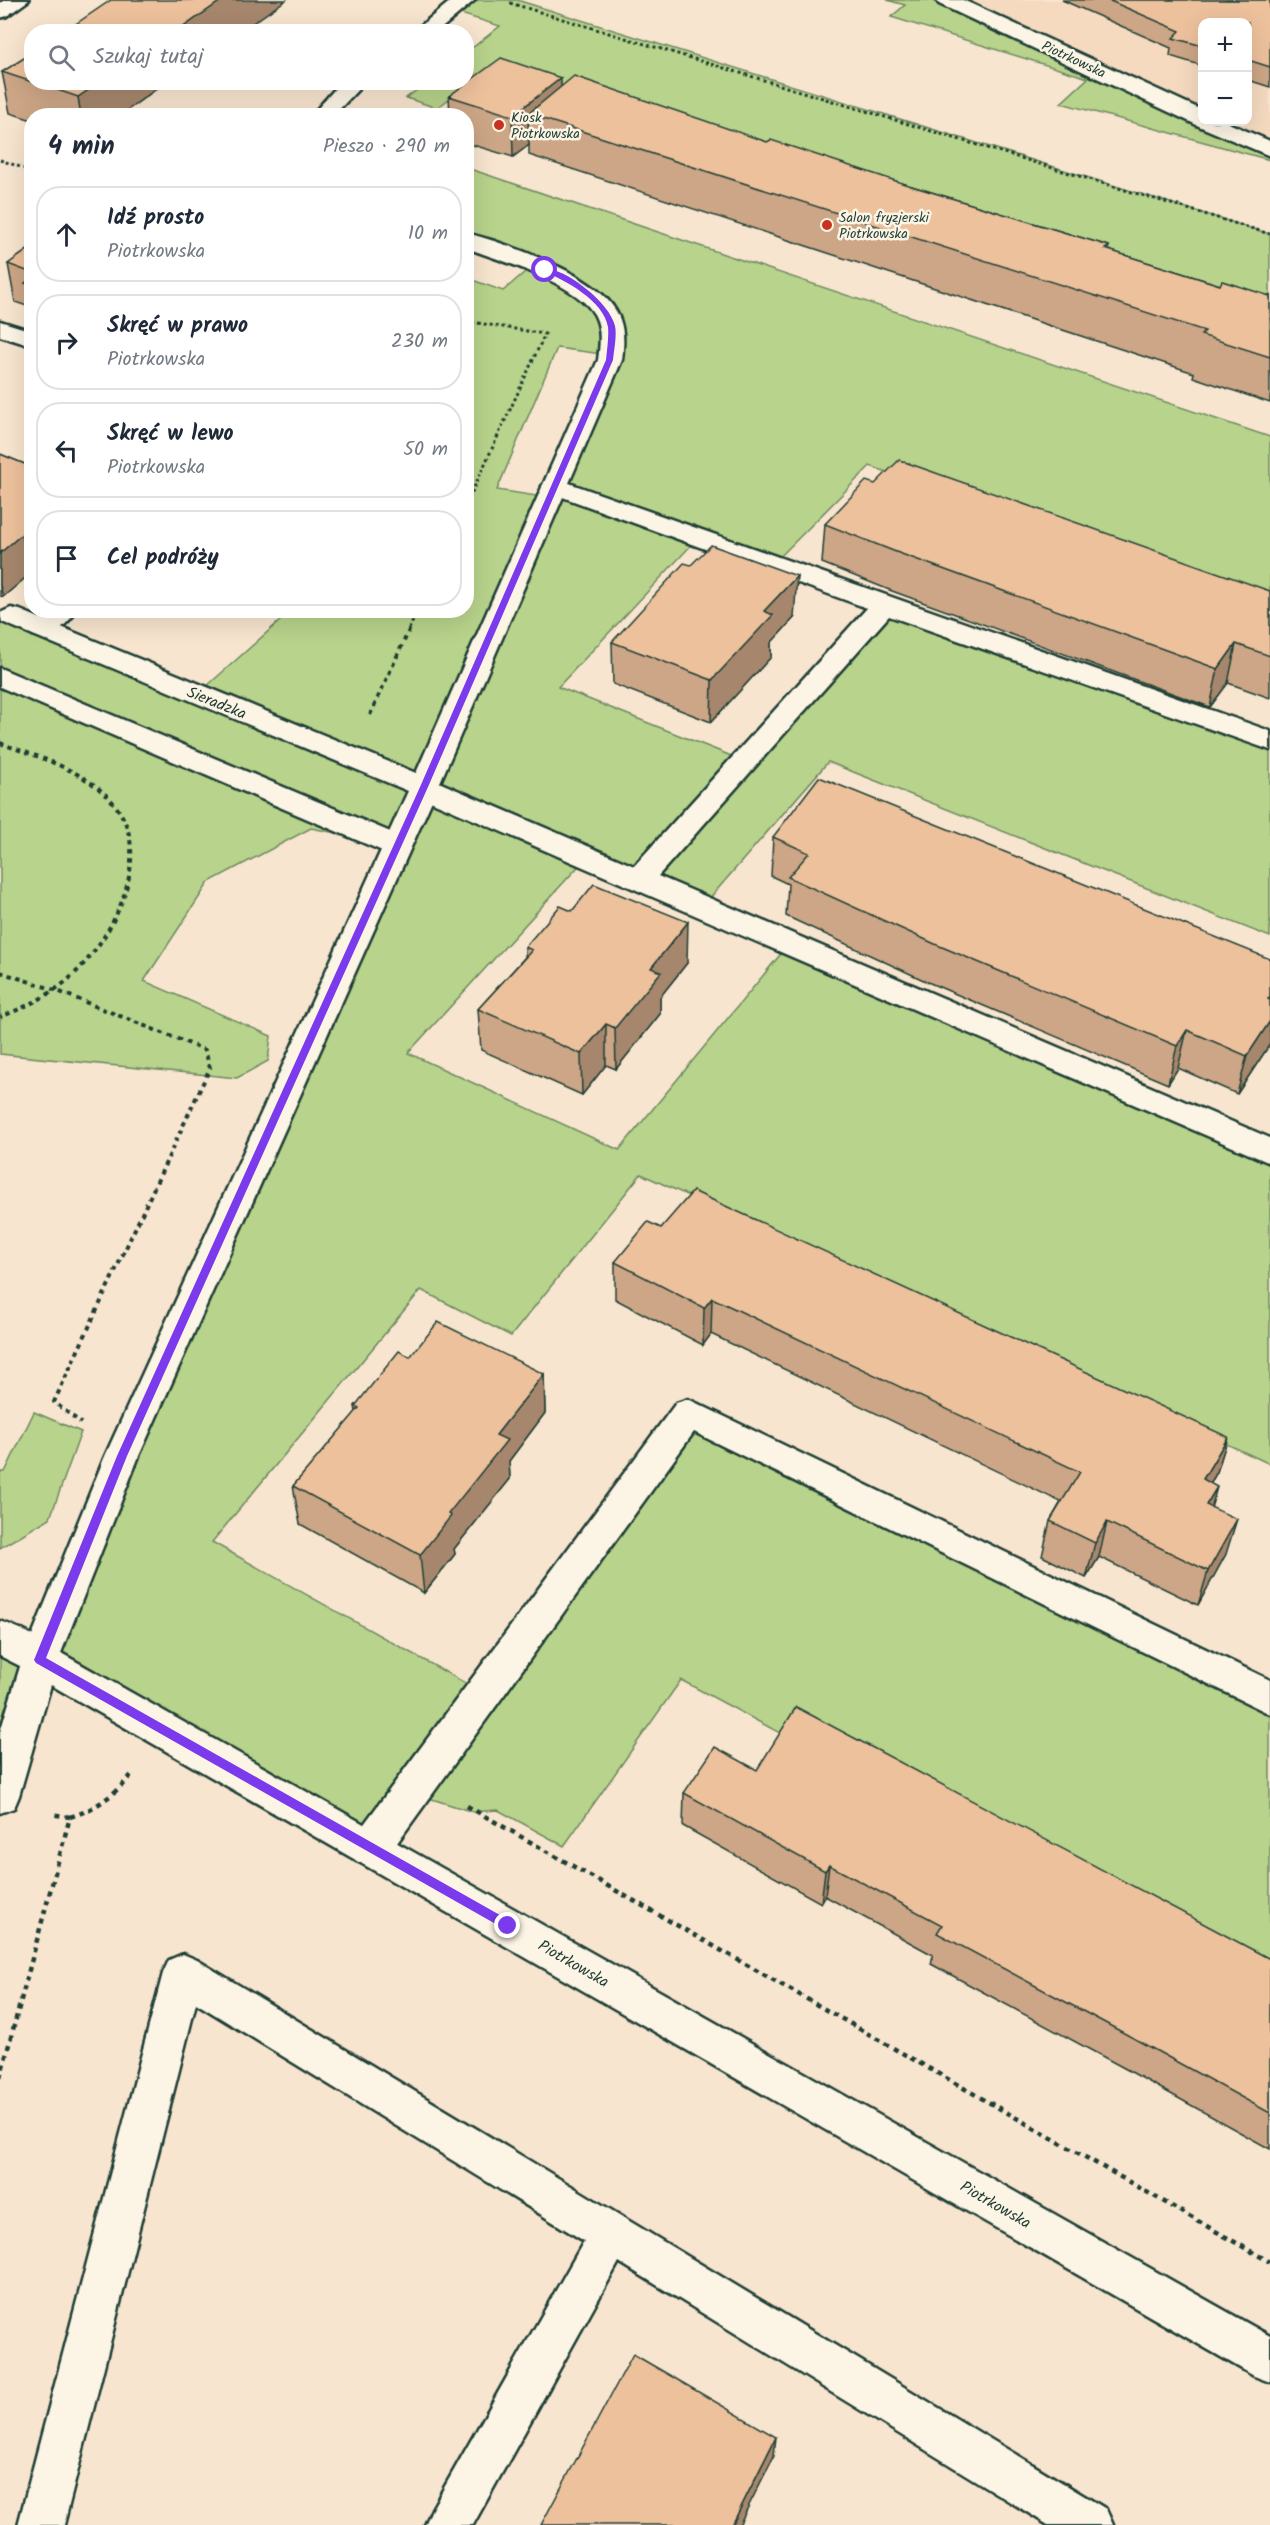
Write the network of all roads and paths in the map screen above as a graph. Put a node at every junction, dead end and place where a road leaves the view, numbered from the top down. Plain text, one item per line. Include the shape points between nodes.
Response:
1 (19, 0) edge
2 (465, 0) edge
3 (946, 0) edge
4 (510, 3) dead end
5 (0, 12) edge
6 (434, 24) edge
7 (345, 90) edge
8 (328, 108) edge
9 (1198, 116) edge
10 (1218, 126) edge
11 (1270, 149) edge
12 (0, 160) edge
13 (24, 168) edge
14 (1270, 234) edge
15 (474, 243) edge
16 (474, 322) edge
17 (0, 328) edge
18 (24, 336) edge
19 (555, 486) junction
20 (474, 488) edge
21 (884, 605) junction
22 (11, 616) dead end
23 (55, 618) edge
24 (414, 618) edge
25 (42, 629) junction
26 (0, 677) edge
27 (1270, 741) edge
28 (0, 743) edge
29 (352, 757) junction
30 (424, 787) junction
31 (397, 846) junction
32 (639, 879) junction
33 (0, 972) edge
34 (55, 990) junction
35 (0, 1017) edge
36 (1270, 1150) edge
37 (89, 1430) dead end
38 (0, 1637) edge
39 (40, 1660) junction
40 (1270, 1698) edge
41 (139, 1762) dead end
42 (421, 1780) junction
43 (0, 1796) edge
44 (40, 1812) dead end
45 (70, 1817) junction
46 (370, 1848) junction
47 (0, 2078) edge
48 (612, 2233) junction
49 (1270, 2262) edge
50 (1270, 2360) edge
51 (41, 2525) edge
52 (448, 2525) edge
53 (1090, 2525) edge

1 - 5 street
2 - 6 street
3 - 9 street, Piotrkowska
4 - 14 path
7 - 8 street
10 - 11 street
12 - 13 path
15 - 19 street via 565,278 598,302 611,326 610,360
16 - 20 path via 545,334
17 - 18 street
19 - 21 street
19 - 30 street
21 - 27 street
21 - 32 street
22 - 25 street, Sieradzka
23 - 25 street
24 - 29 path
25 - 29 street, Sieradzka
26 - 31 street
28 - 34 path via 69,771 100,789 121,812 132,837 132,866 126,889 105,933 79,970
29 - 30 street, Sieradzka
30 - 31 street
30 - 32 street, Sieradzka
31 - 39 street via 122,1456
32 - 36 street, Sieradzka
33 - 34 path
34 - 35 path
34 - 37 path via 205,1050 210,1068 54,1402
38 - 39 street, Piotrkowska
39 - 43 street
39 - 46 street, Piotrkowska
40 - 42 street via 688,1413
41 - 45 path via 119,1790 91,1810
42 - 46 street
42 - 49 path
44 - 45 path
45 - 47 path
46 - 50 street, Piotrkowska
48 - 51 street via 183,1973
48 - 52 street
48 - 53 street

